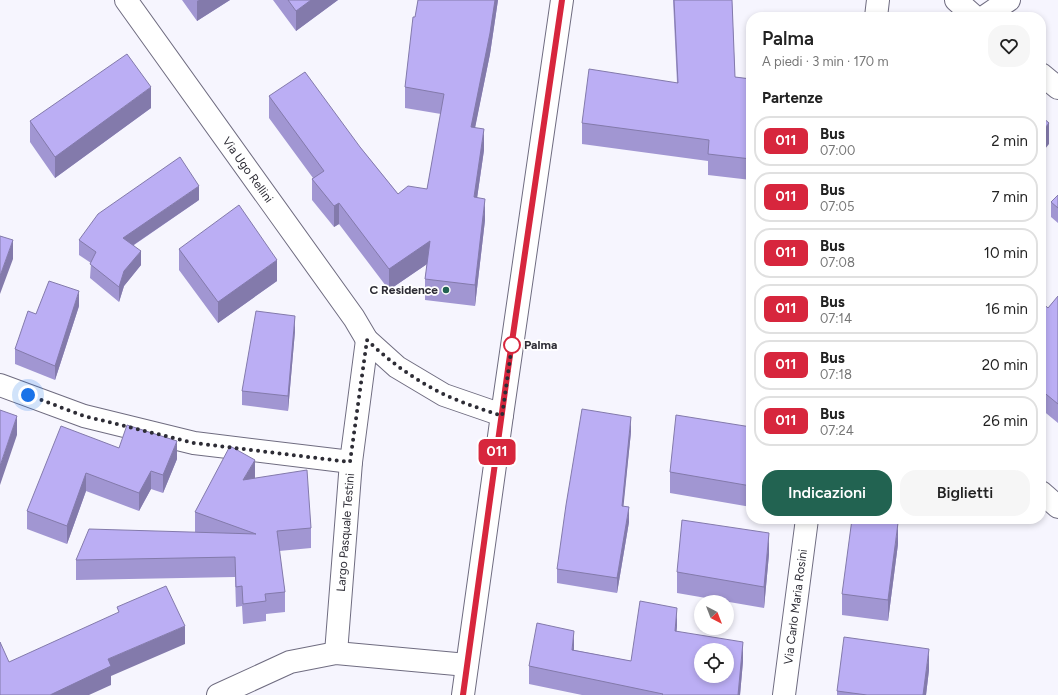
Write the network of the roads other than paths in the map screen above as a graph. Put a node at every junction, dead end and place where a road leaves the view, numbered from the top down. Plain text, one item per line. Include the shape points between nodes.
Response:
1 (126, 0) edge
2 (562, 0) edge
3 (878, 0) edge
4 (956, 0) edge
5 (1009, 0) edge
6 (877, 12) edge
7 (969, 12) edge
8 (991, 12) edge
9 (1046, 78) edge
10 (1058, 88) edge
11 (367, 340) junction
12 (0, 384) edge
13 (502, 416) junction
14 (350, 462) junction
15 (1046, 496) edge
16 (1058, 507) edge
17 (806, 524) edge
18 (336, 653) junction
19 (467, 665) junction
20 (218, 695) edge
21 (463, 695) edge
22 (784, 695) edge

1 - 11 street, Via Ugo Rellini
2 - 13 street
3 - 6 street
4 - 7 street
5 - 8 street
9 - 10 street
11 - 13 street via 397,367 422,383 444,395
11 - 14 street, Largo Pasquale Testini
12 - 14 street via 84,416 194,443
13 - 19 street
14 - 18 street, Largo Pasquale Testini
15 - 16 street
17 - 22 street, Via Carlo Maria Rosini
18 - 19 street
18 - 20 street via 290,662
19 - 21 street

